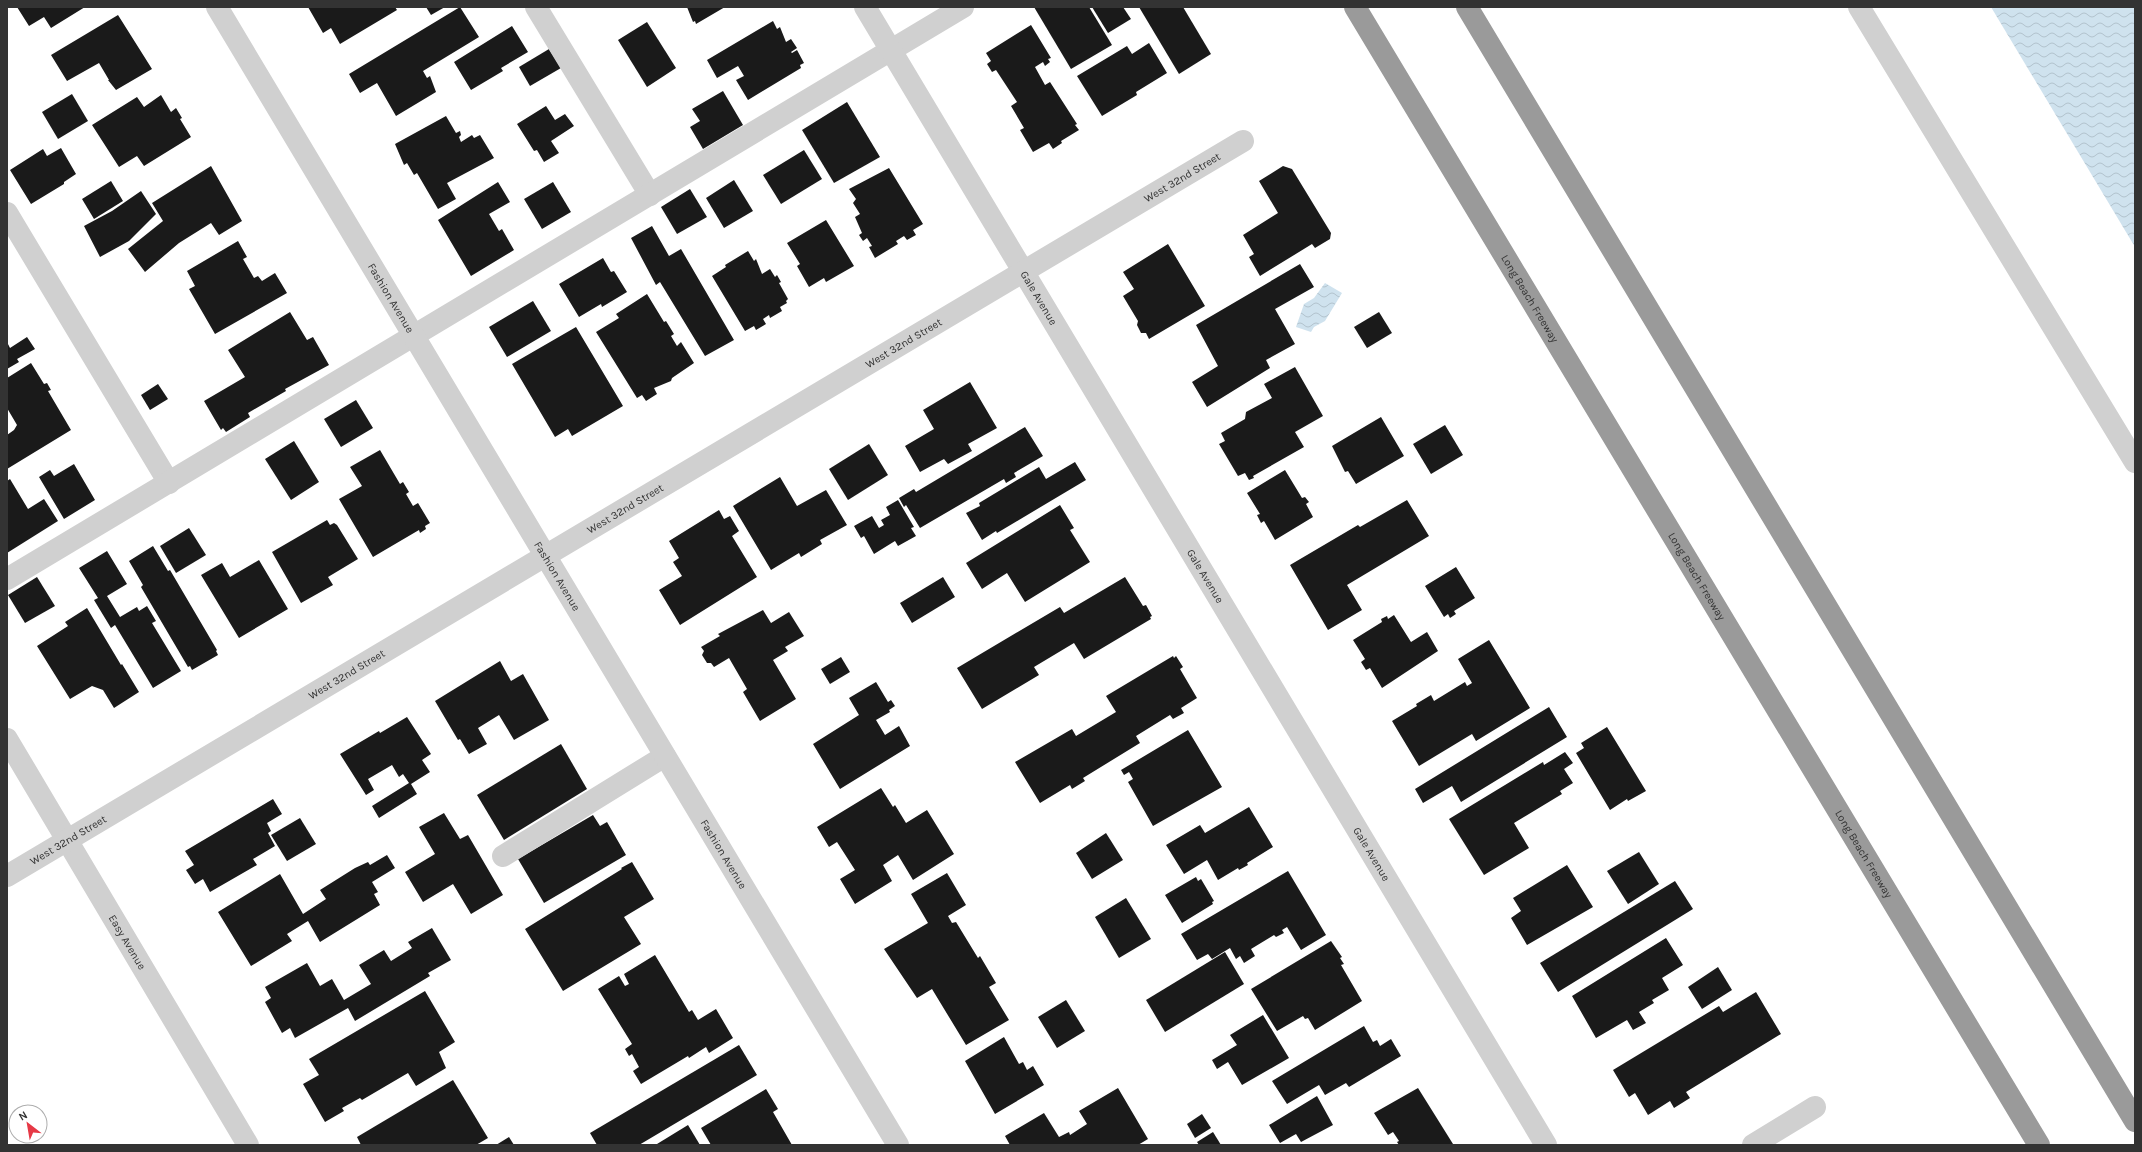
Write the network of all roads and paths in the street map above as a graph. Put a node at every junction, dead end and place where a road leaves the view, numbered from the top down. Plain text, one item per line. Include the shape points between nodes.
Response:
1 (217, 7) edge
2 (536, 7) edge
3 (865, 7) edge
4 (963, 7) edge
5 (1355, 7) edge
6 (1467, 7) edge
7 (1859, 7) edge
8 (891, 50) junction
9 (1243, 142) dead end
10 (650, 195) junction
11 (7, 213) edge
12 (1024, 272) junction
13 (414, 336) junction
14 (2135, 462) edge
15 (169, 483) junction
16 (545, 556) junction
17 (7, 579) edge
18 (7, 739) edge
19 (665, 756) junction
20 (67, 841) junction
21 (503, 856) dead end
22 (7, 876) edge
23 (1815, 1107) dead end
24 (2135, 1121) edge
25 (248, 1145) edge
26 (898, 1145) edge
27 (1546, 1145) edge
28 (1752, 1145) edge
29 (2039, 1145) edge

1 - 13 street, Fashion Avenue
2 - 10 street
3 - 8 street, Gale Avenue
4 - 8 street
5 - 29 highway, Long Beach Freeway
6 - 24 highway
7 - 14 street
8 - 10 street
8 - 12 street, Gale Avenue
9 - 12 street, West 32nd Street
10 - 13 street
11 - 15 street
12 - 16 street, West 32nd Street
12 - 27 street, Gale Avenue
13 - 15 street
13 - 16 street, Fashion Avenue
15 - 17 street
16 - 19 street, Fashion Avenue
16 - 20 street, West 32nd Street
18 - 20 street, Easy Avenue
19 - 21 street
19 - 26 street, Fashion Avenue
20 - 22 street, West 32nd Street
20 - 25 street, Easy Avenue
23 - 28 street

